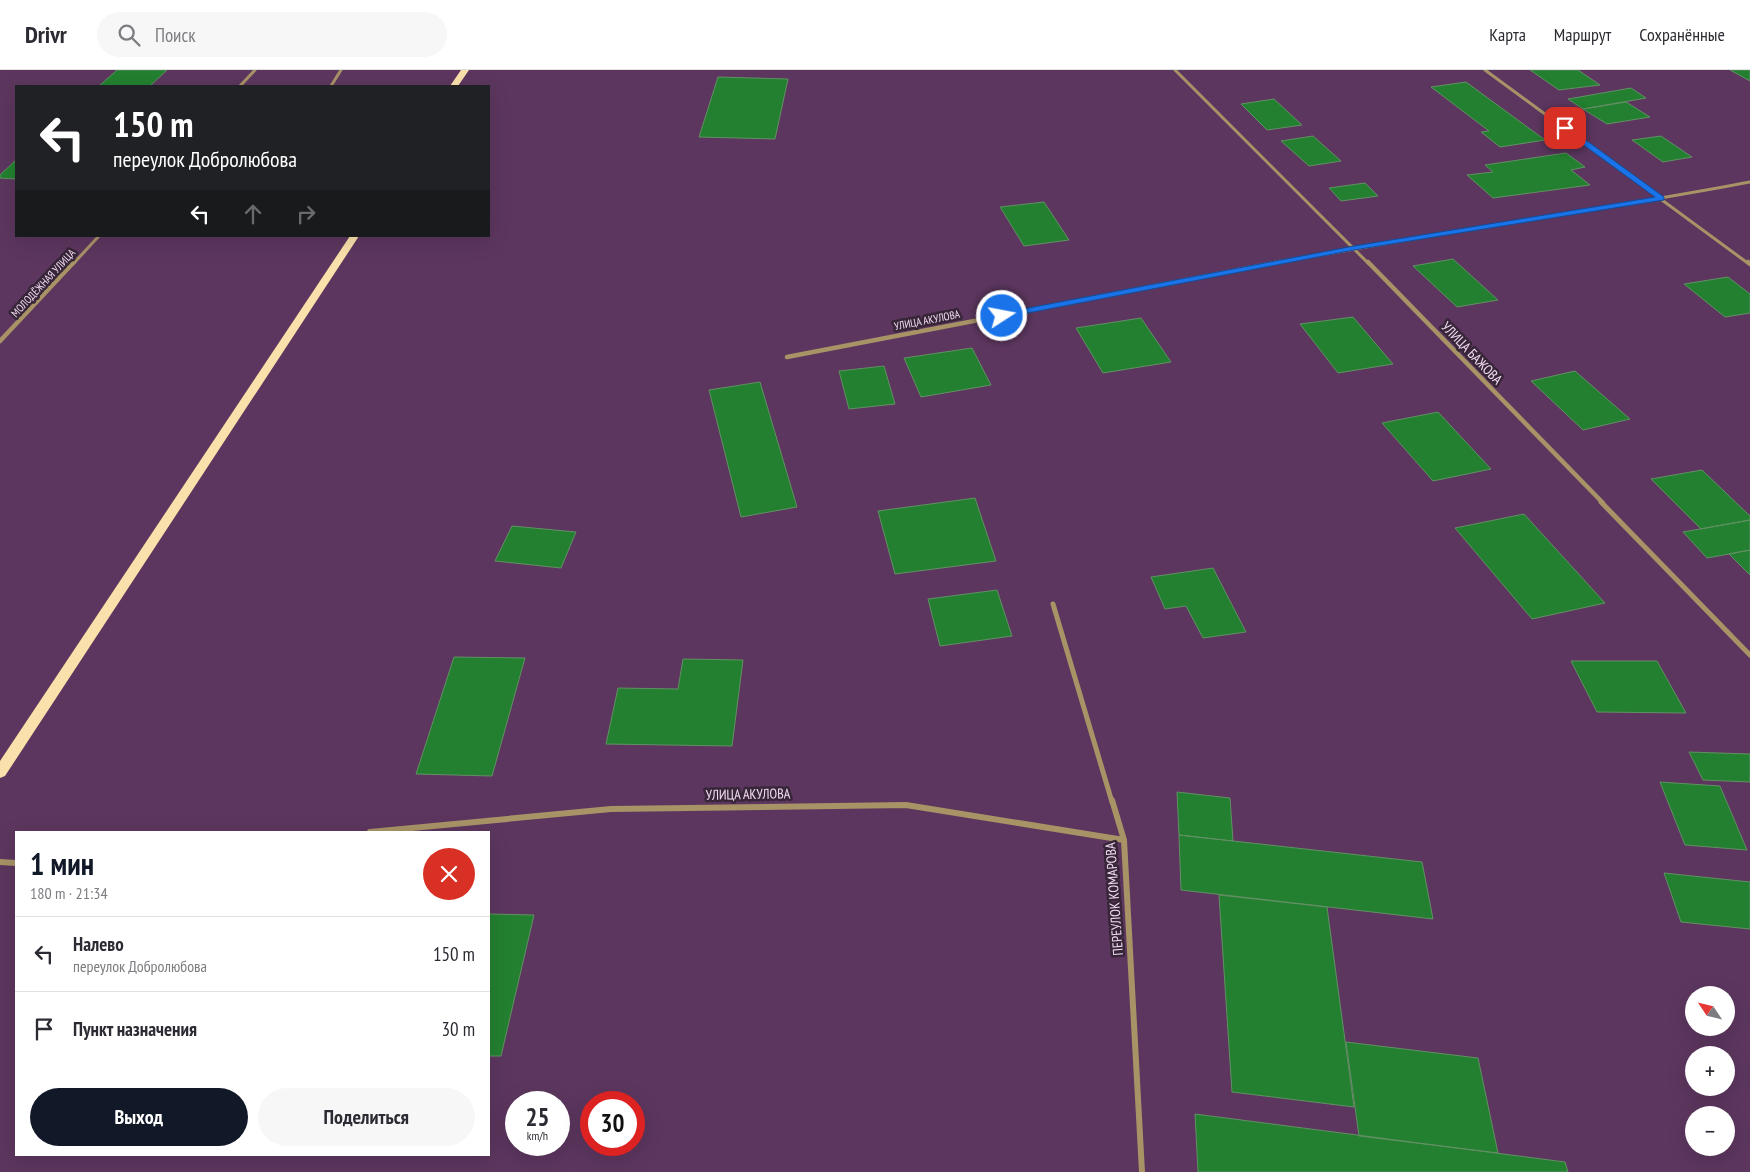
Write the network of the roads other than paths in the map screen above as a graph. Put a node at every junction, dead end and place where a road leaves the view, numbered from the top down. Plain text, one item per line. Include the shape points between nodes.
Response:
1 (255, 70) edge
2 (341, 70) edge
3 (465, 70) edge
4 (1175, 70) edge
5 (1486, 70) edge
6 (241, 85) edge
7 (332, 85) edge
8 (455, 85) edge
9 (1750, 182) edge
10 (1661, 199) junction
11 (98, 237) edge
12 (354, 237) edge
13 (1354, 248) junction
14 (1750, 264) edge
15 (0, 341) edge
16 (787, 357) dead end
17 (1053, 604) dead end
18 (1750, 655) edge
19 (0, 772) edge
20 (380, 831) edge
21 (1124, 840) junction
22 (0, 862) edge
23 (15, 863) edge
24 (1142, 1172) edge

1 - 6 street
2 - 7 street
3 - 8 main road
4 - 13 street, УЛИЦА БАЖОВА
5 - 10 street
9 - 10 street, УЛИЦА АКУЛОВА
10 - 13 street, УЛИЦА АКУЛОВА
10 - 14 street
11 - 15 street, МОЛОДЁЖНАЯ УЛИЦА
12 - 19 main road
13 - 16 street, УЛИЦА АКУЛОВА
13 - 18 street, УЛИЦА БАЖОВА
17 - 21 street, ПЕРЕУЛОК КОМАРОВА
20 - 21 street, УЛИЦА АКУЛОВА via 611,809 906,805
21 - 24 street, ПЕРЕУЛОК КОМАРОВА
22 - 23 street

